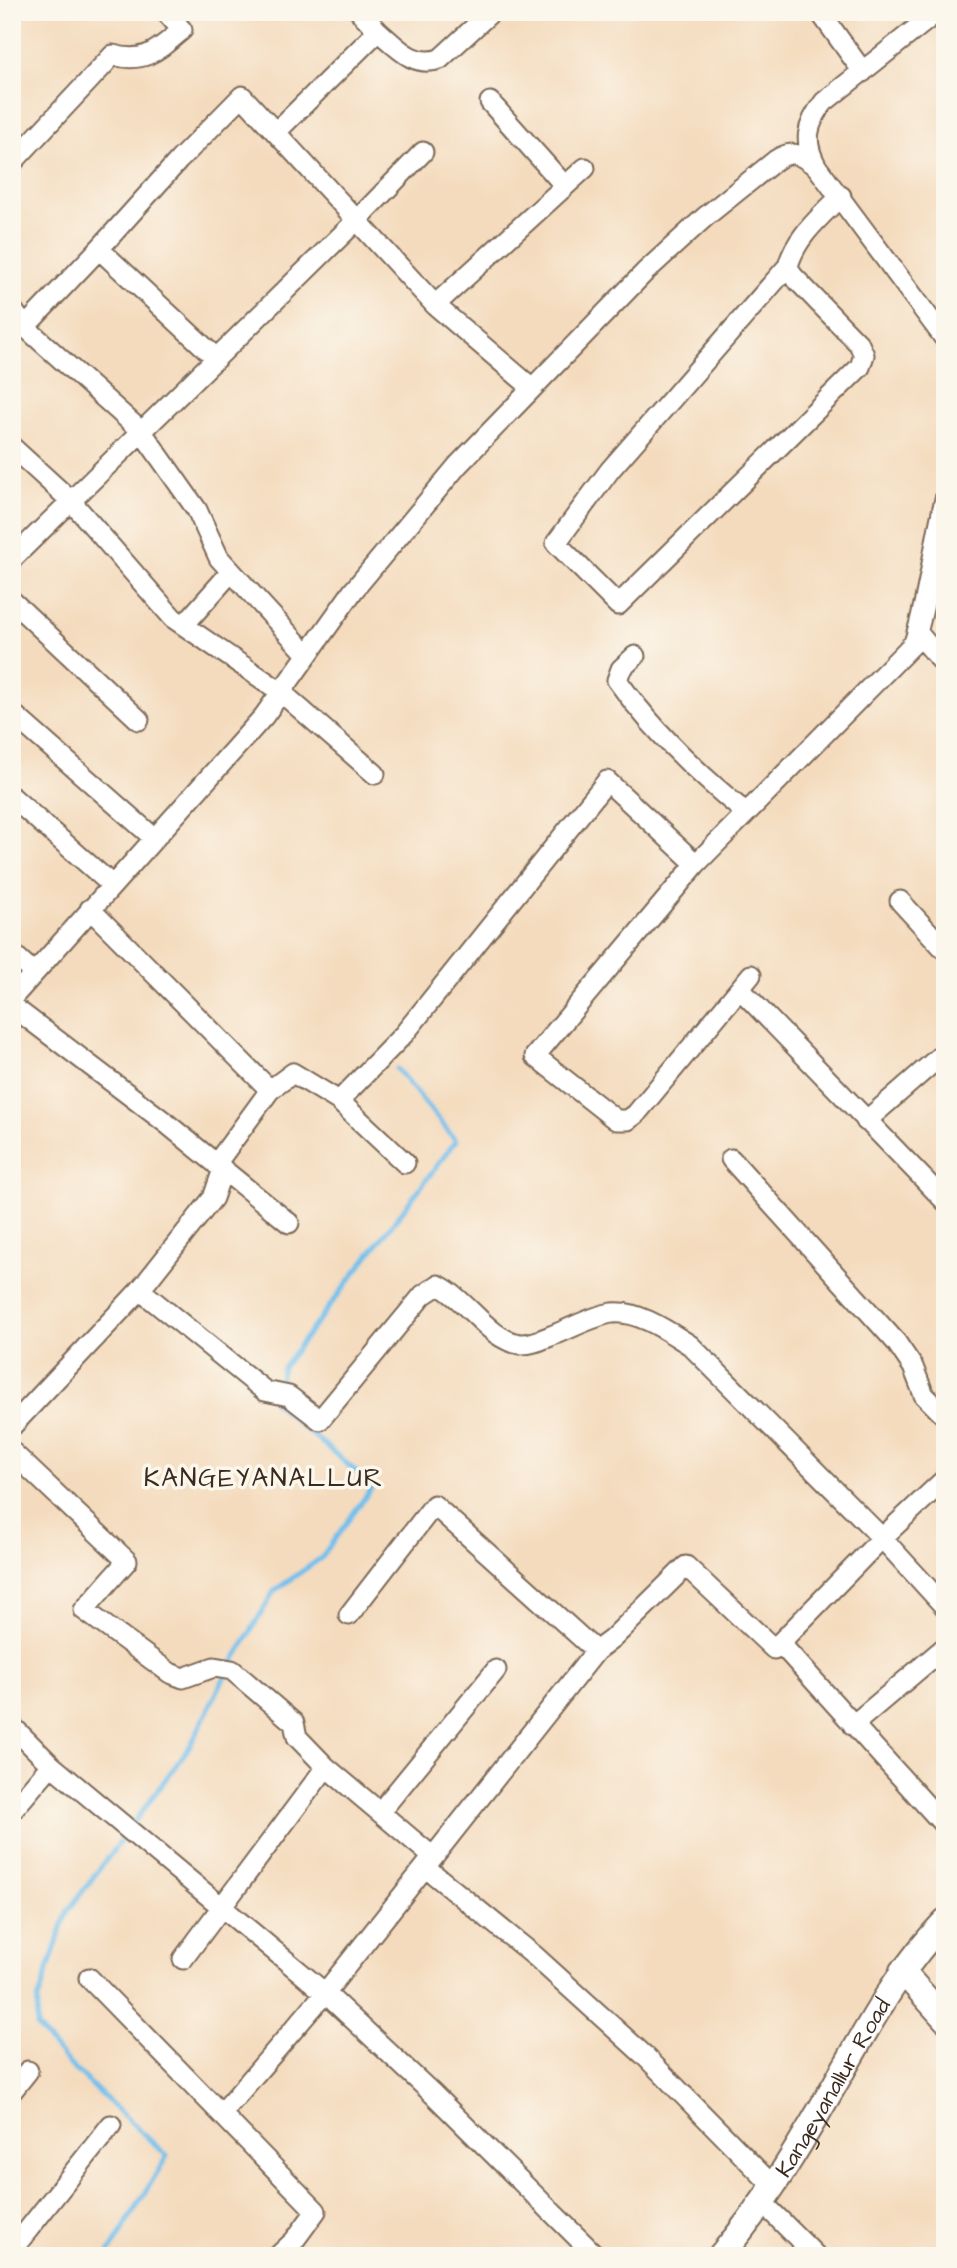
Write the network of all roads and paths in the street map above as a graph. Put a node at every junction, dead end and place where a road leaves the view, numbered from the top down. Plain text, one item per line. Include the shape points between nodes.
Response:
1 (166, 12) edge
2 (360, 12) edge
3 (491, 12) edge
4 (820, 12) edge
5 (937, 12) edge
6 (378, 31) junction
7 (863, 72) junction
8 (490, 102) dead end
9 (276, 132) junction
10 (423, 152) dead end
11 (12, 163) edge
12 (817, 167) junction
13 (585, 168) dead end
14 (565, 186) junction
15 (841, 196) junction
16 (358, 219) junction
17 (99, 249) junction
18 (788, 266) junction
19 (435, 305) junction
20 (12, 309) edge
21 (25, 327) junction
22 (945, 339) edge
23 (216, 359) junction
24 (532, 388) junction
25 (142, 432) junction
26 (12, 447) edge
27 (945, 499) edge
28 (71, 501) junction
29 (12, 559) edge
30 (232, 572) junction
31 (12, 601) edge
32 (184, 625) junction
33 (917, 632) junction
34 (307, 654) junction
35 (635, 656) dead end
36 (945, 665) edge
37 (281, 692) junction
38 (12, 713) edge
39 (139, 720) dead end
40 (375, 774) dead end
41 (12, 797) edge
42 (746, 813) junction
43 (154, 838) junction
44 (696, 864) junction
45 (112, 885) junction
46 (900, 901) dead end
47 (90, 909) junction
48 (945, 950) edge
49 (12, 953) edge
50 (34, 973) junction
51 (12, 998) edge
52 (12, 1006) edge
53 (945, 1052) edge
54 (270, 1090) junction
55 (339, 1101) junction
56 (866, 1121) junction
57 (730, 1159) dead end
58 (405, 1163) dead end
59 (220, 1167) junction
60 (945, 1201) edge
61 (289, 1223) dead end
62 (140, 1290) junction
63 (945, 1416) edge
64 (12, 1426) edge
65 (12, 1452) edge
66 (945, 1479) edge
67 (882, 1538) junction
68 (945, 1607) edge
69 (349, 1615) dead end
70 (780, 1643) junction
71 (945, 1647) edge
72 (596, 1651) junction
73 (496, 1670) dead end
74 (853, 1725) junction
75 (12, 1726) edge
76 (51, 1765) junction
77 (326, 1767) junction
78 (12, 1811) edge
79 (380, 1812) junction
80 (945, 1826) edge
81 (429, 1862) junction
82 (220, 1906) junction
83 (945, 1921) edge
84 (183, 1959) dead end
85 (902, 1971) junction
86 (89, 1978) dead end
87 (325, 1993) junction
88 (945, 2019) edge
89 (29, 2071) dead end
90 (12, 2091) edge
91 (222, 2113) junction
92 (111, 2125) dead end
93 (767, 2193) junction
94 (12, 2250) edge
95 (278, 2256) edge
96 (596, 2256) edge
97 (720, 2256) edge
98 (816, 2256) edge

1 - 11 street via 182,30 142,58 113,55
2 - 6 street
3 - 6 street via 440,59 429,63 416,61
4 - 7 street
5 - 7 street
6 - 9 street
7 - 12 street via 814,115 808,150
8 - 14 street
9 - 16 street
9 - 17 street via 242,96
10 - 16 street
12 - 15 street
12 - 24 street via 799,155 787,153 776,160 645,272
13 - 14 street
14 - 19 street
15 - 18 street via 803,236
15 - 22 street
16 - 19 street
16 - 23 street
17 - 21 street
17 - 23 street
18 - 18 street via 611,470 556,543 618,605 860,367 864,355 859,345
19 - 24 street
20 - 21 street
21 - 25 street
23 - 25 street
24 - 34 street via 402,529
25 - 28 street
25 - 30 street via 197,510 219,558
26 - 28 street
27 - 33 street
28 - 29 street
28 - 32 street
30 - 32 street
30 - 34 street
31 - 39 street
32 - 37 street
33 - 36 street
33 - 42 street via 914,643
34 - 37 street
35 - 42 street via 617,680 681,755
37 - 40 street
37 - 43 street
38 - 43 street
41 - 45 street
42 - 44 street
43 - 45 street
44 - 55 street via 607,781 404,1034
44 - 56 street via 535,1056 616,1120 628,1120 746,982
45 - 47 street
46 - 48 street
47 - 50 street
47 - 54 street
49 - 50 street
50 - 51 street
52 - 59 street
53 - 56 street
54 - 55 street via 293,1073
54 - 59 street
55 - 58 street
56 - 60 street
57 - 63 street via 896,1342 924,1395
59 - 61 street
59 - 62 street via 213,1198
62 - 64 street
62 - 67 street via 265,1391 289,1396 320,1420 423,1295 438,1285 508,1341 523,1345 613,1313 641,1318 690,1345
65 - 77 street via 127,1561 85,1610 170,1673 183,1678 224,1669 294,1723 296,1737
66 - 67 street
67 - 68 street
67 - 70 street
69 - 72 street via 434,1505
70 - 72 street via 774,1649 687,1566
70 - 74 street
71 - 74 street
72 - 81 street
73 - 79 street
74 - 80 street
75 - 76 street
76 - 78 street
76 - 82 street
77 - 79 street
77 - 82 street
79 - 81 street
81 - 87 street
81 - 93 street via 645,2056
82 - 84 street
82 - 87 street
83 - 85 street, Kangeyanallur Road
85 - 88 street
85 - 93 street, Kangeyanallur Road
86 - 91 street
87 - 91 street
87 - 96 street
89 - 90 street
91 - 95 street via 316,2211
92 - 94 street
93 - 97 street, Kangeyanallur Road
93 - 98 street

